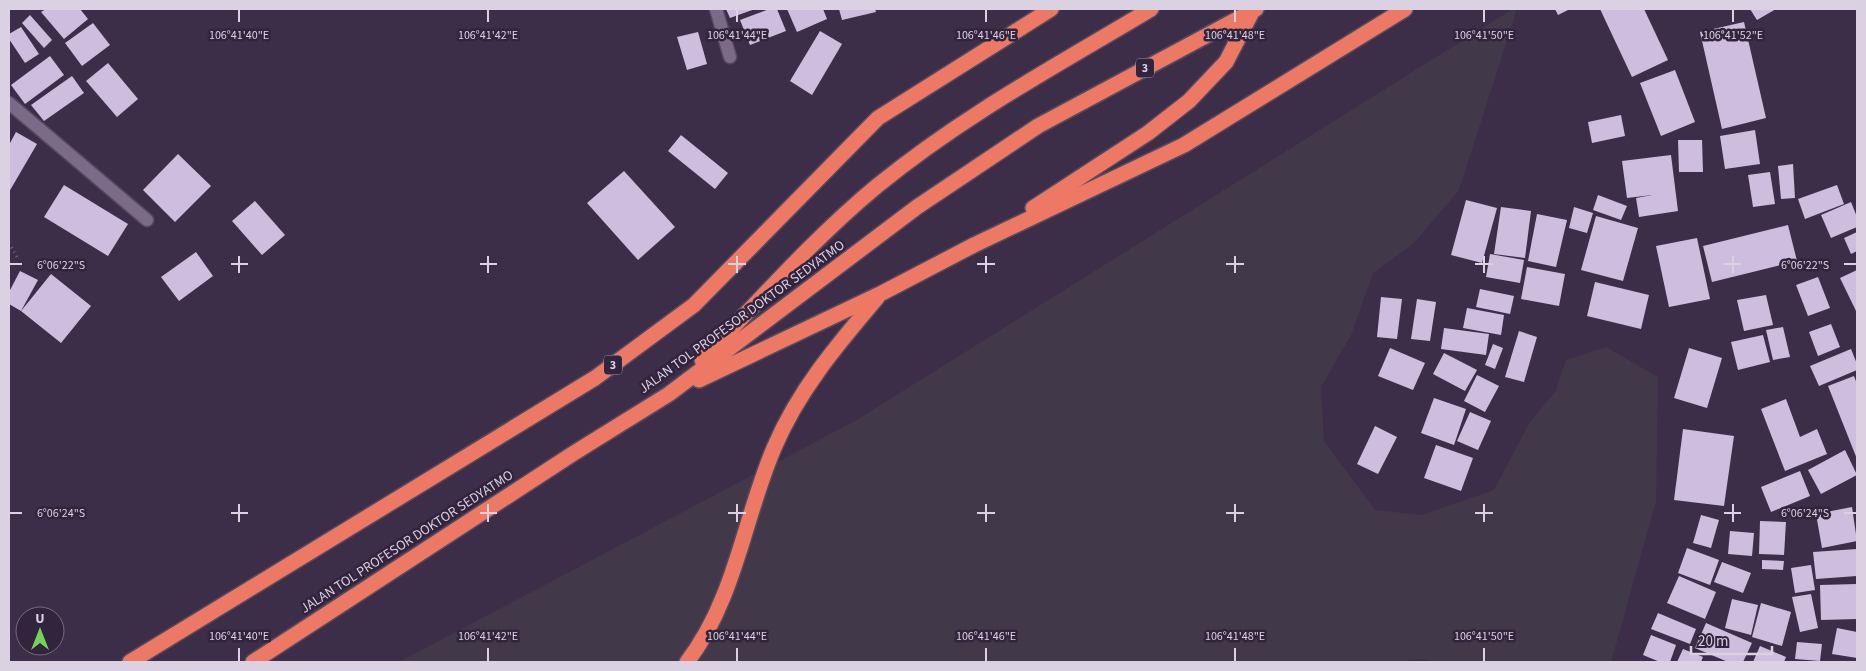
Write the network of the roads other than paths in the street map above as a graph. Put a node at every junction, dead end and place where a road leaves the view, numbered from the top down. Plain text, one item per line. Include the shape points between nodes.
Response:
1 (716, 9) edge
2 (1051, 9) edge
3 (1151, 9) edge
4 (1405, 9) edge
5 (1255, 10) edge
6 (730, 58) dead end
7 (9, 103) edge
8 (147, 220) dead end
9 (974, 244) junction
10 (882, 293) junction
11 (669, 394) junction
12 (130, 662) edge
13 (253, 662) edge
14 (687, 662) edge

1 - 6 street
2 - 12 highway, 3 via 878,118 694,305 595,378
3 - 11 highway via 960,122 876,187 791,268
4 - 9 highway via 1184,145
5 - 9 highway via 1226,62 1188,101 1098,167
5 - 11 highway, JALAN TOL PROFESOR DOKTOR SEDYATMO / 3 via 1038,126 917,207
7 - 8 street
9 - 10 highway
10 - 11 highway
10 - 14 highway via 832,352 787,420 760,484 726,590 711,623
11 - 13 highway, JALAN TOL PROFESOR DOKTOR SEDYATMO / 3

